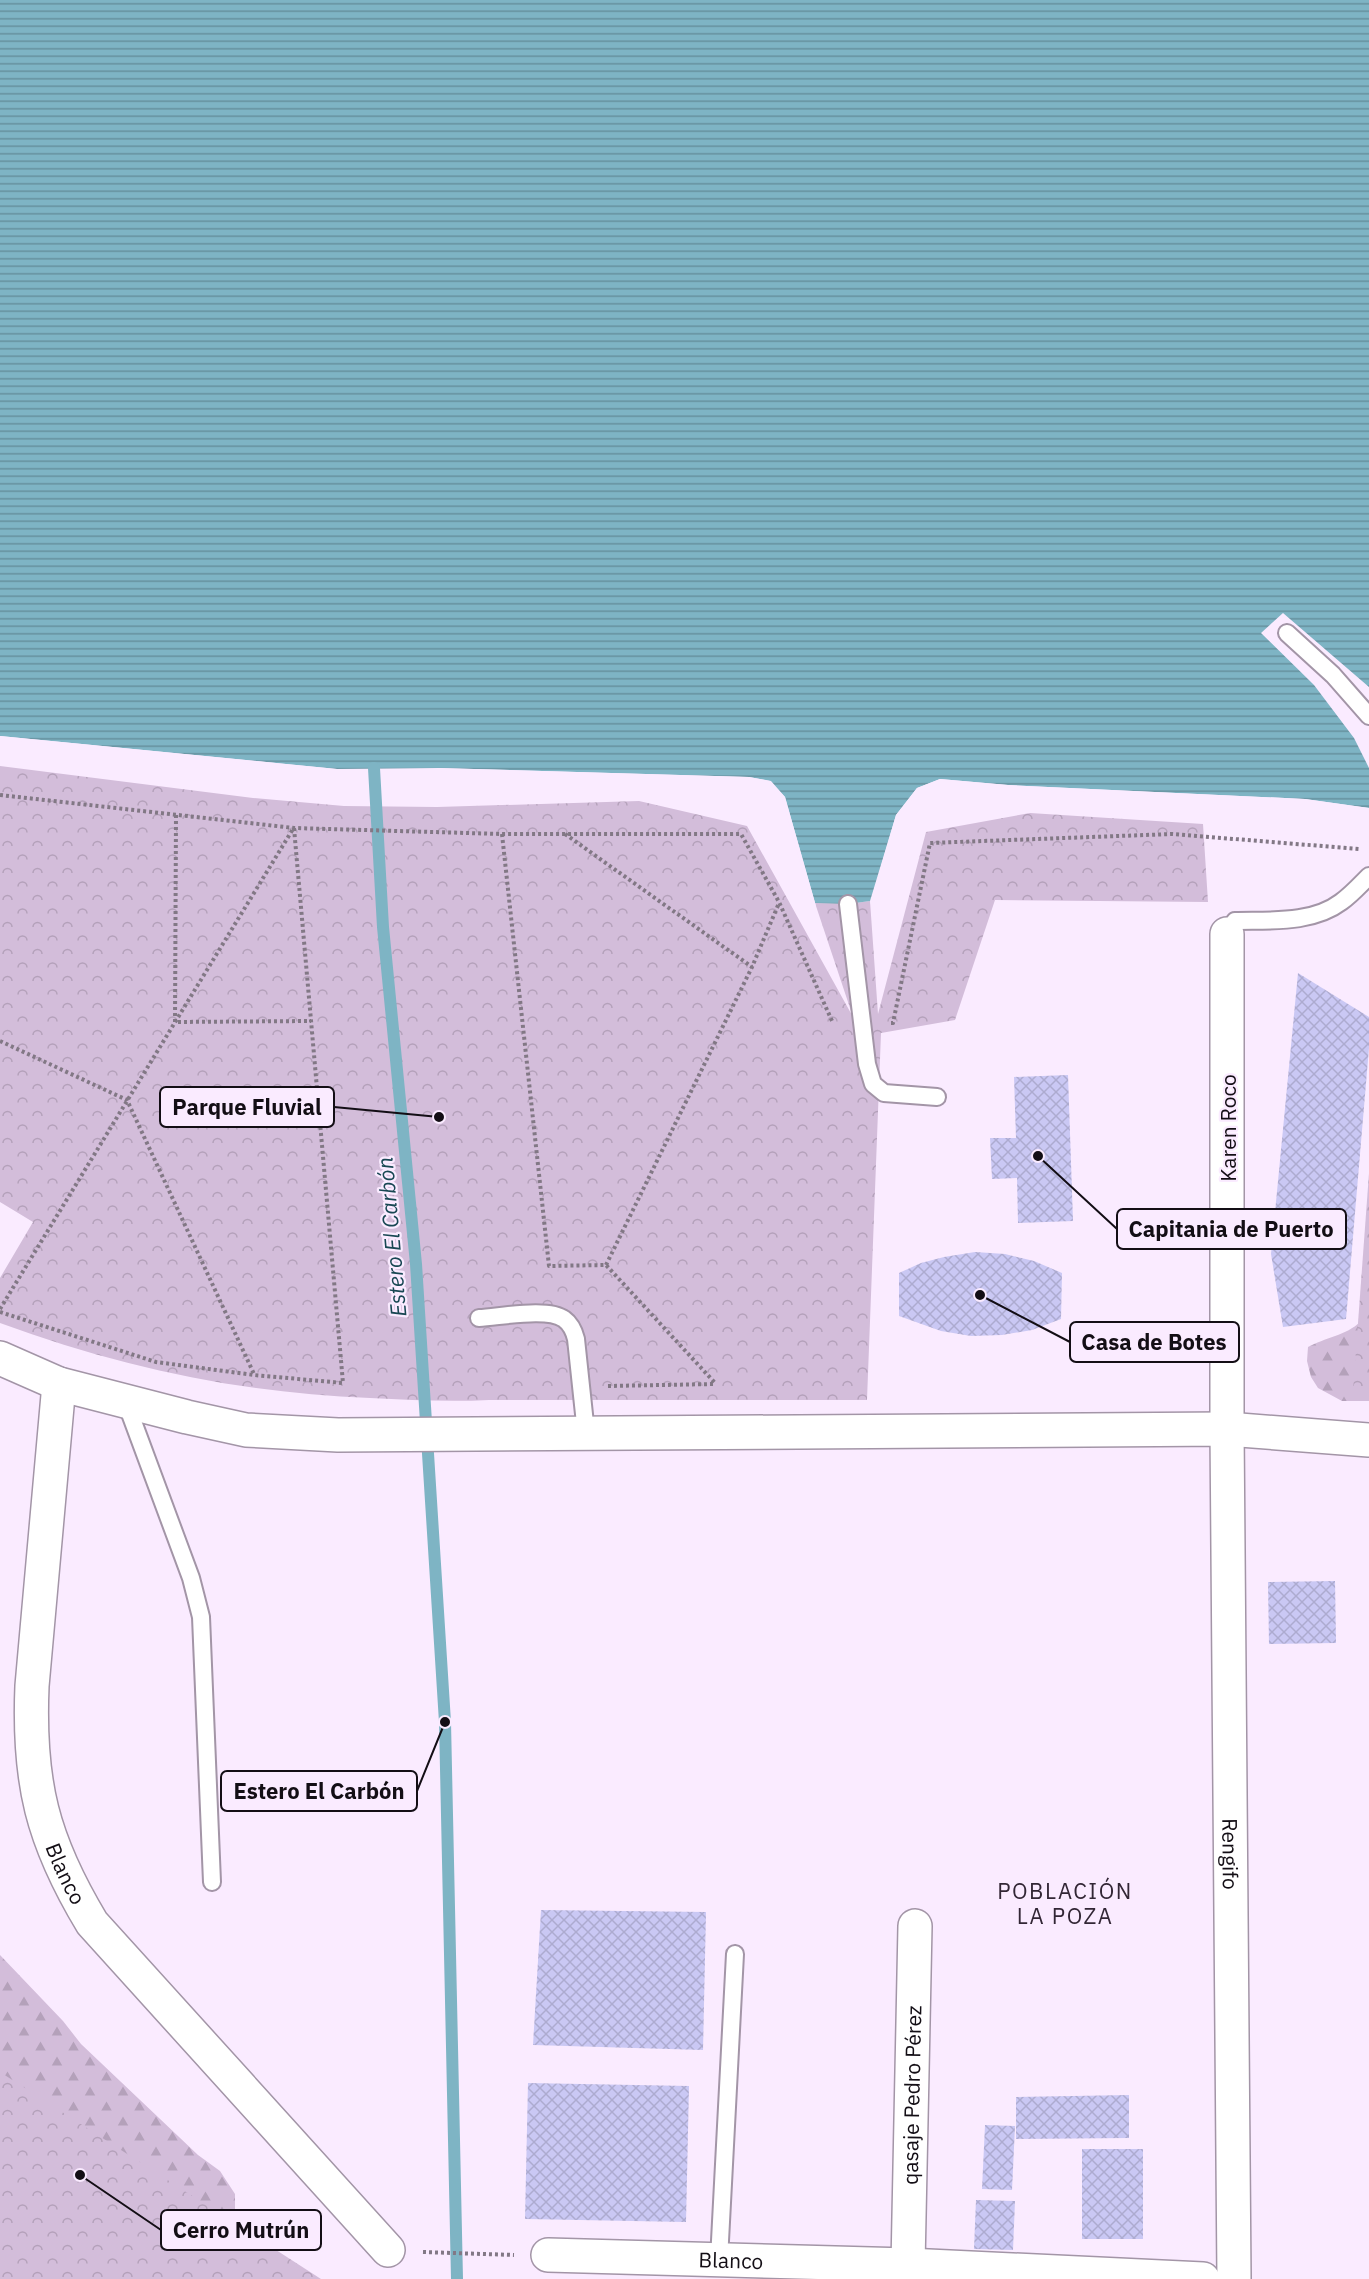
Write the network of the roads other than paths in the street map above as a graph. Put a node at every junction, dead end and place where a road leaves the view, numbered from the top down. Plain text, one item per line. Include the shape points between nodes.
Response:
1 (1287, 633) dead end
2 (1369, 716) edge
3 (1369, 876) edge
4 (848, 904) dead end
5 (1227, 934) joint
6 (937, 1097) dead end
7 (479, 1318) dead end
8 (0, 1358) edge
9 (59, 1384) junction
10 (124, 1400) junction
11 (1227, 1429) junction
12 (586, 1433) junction
13 (1369, 1440) edge
14 (212, 1882) dead end
15 (915, 1926) dead end
16 (735, 1954) dead end
17 (388, 2250) road end
18 (548, 2255) road end
19 (719, 2260) junction
20 (908, 2265) junction
21 (1049, 2275) edge
22 (1203, 2279) edge
23 (1234, 2279) edge

1 - 2 lane via 1333,675
3 - 5 lane via 1340,903 1316,914 1290,920 1235,921
4 - 6 lane via 862,1028 873,1084 884,1093
5 - 11 street, Karen Roco
7 - 12 lane via 547,1313 565,1319 576,1339
8 - 9 street
9 - 10 street
9 - 17 street, Blanco via 30,1730 35,1783 54,1853 92,1923
10 - 12 street via 246,1430 338,1435
10 - 14 lane via 191,1578 201,1617
11 - 12 street
11 - 13 street
11 - 23 street, Rengifo
15 - 20 street, qasaje Pedro Pérez
16 - 19 lane
18 - 19 street, Blanco
19 - 20 street, Blanco
20 - 21 street, Blanco
21 - 22 street, Blanco

